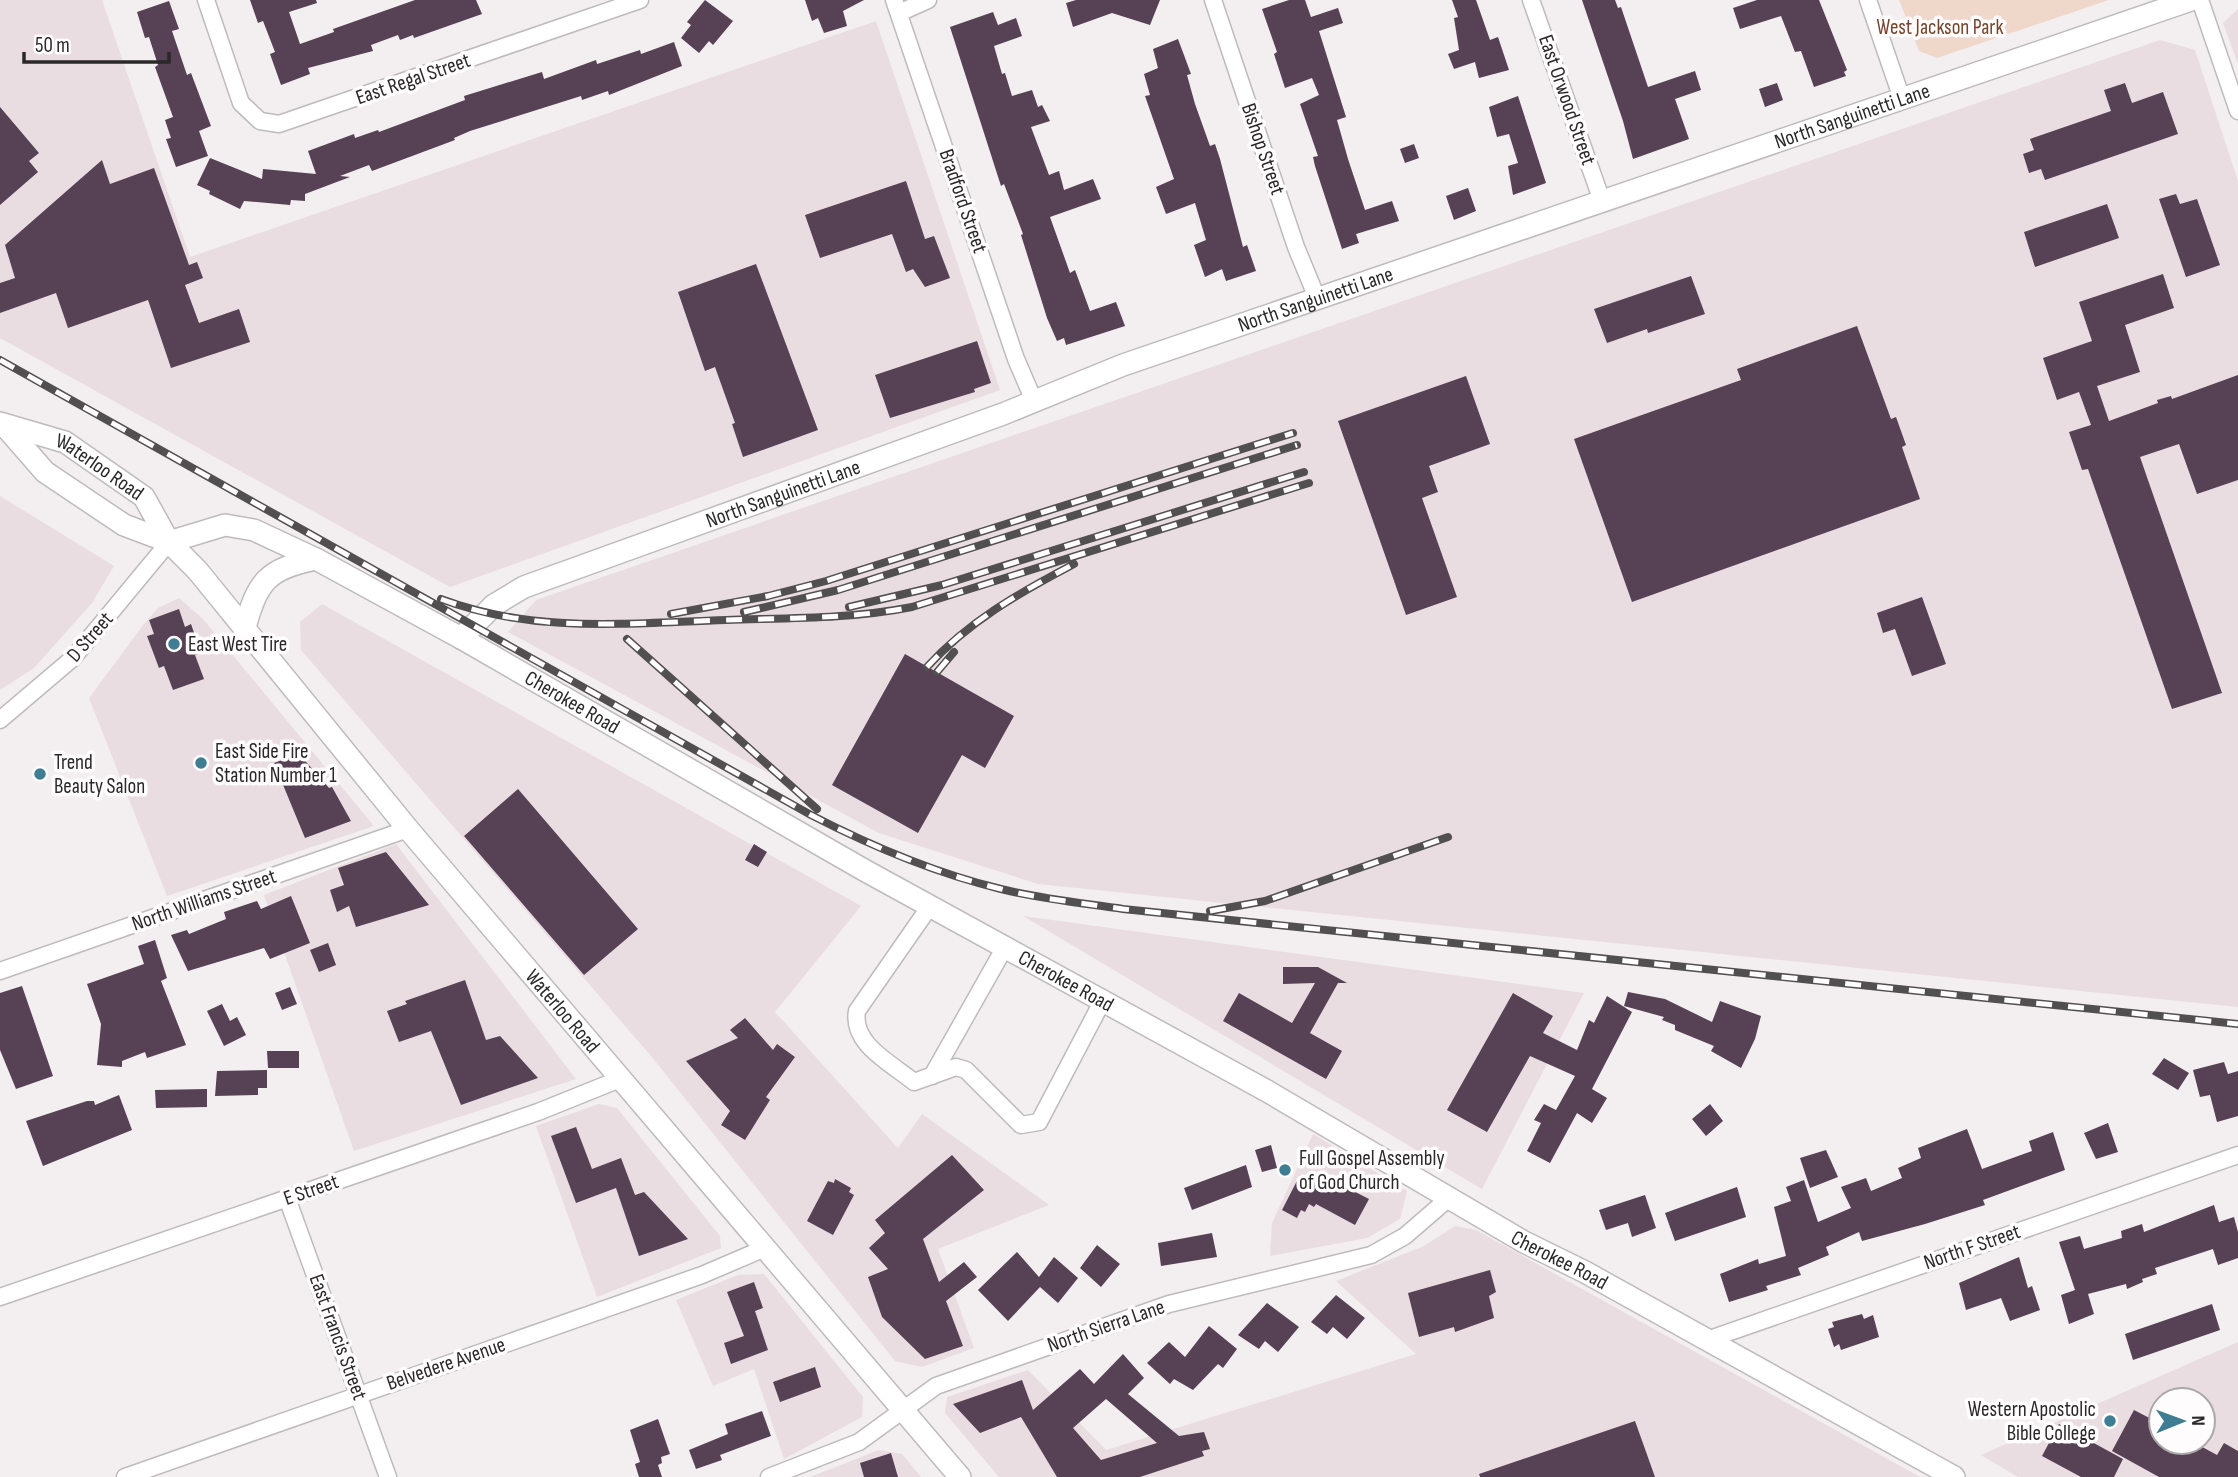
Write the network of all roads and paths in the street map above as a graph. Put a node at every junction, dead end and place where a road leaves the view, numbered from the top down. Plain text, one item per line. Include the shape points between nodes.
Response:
1 (206, 0) edge
2 (640, 0) edge
3 (928, 0) edge
4 (1213, 0) edge
5 (1531, 0) edge
6 (1868, 0) edge
7 (2191, 0) edge
8 (2200, 0) edge
9 (897, 6) edge
10 (1902, 99) junction
11 (2238, 111) edge
12 (1602, 201) junction
13 (1317, 298) junction
14 (1034, 401) junction
15 (2, 424) edge
16 (169, 542) junction
17 (316, 559) junction
18 (245, 627) junction
19 (461, 638) junction
20 (0, 720) edge
21 (408, 830) junction
22 (930, 906) junction
23 (1005, 947) junction
24 (0, 971) edge
25 (1103, 1000) junction
26 (931, 1077) junction
27 (620, 1079) junction
28 (2238, 1155) edge
29 (287, 1198) junction
30 (1449, 1198) junction
31 (765, 1248) junction
32 (0, 1297) edge
33 (1707, 1340) junction
34 (358, 1395) junction
35 (903, 1410) junction
36 (777, 1475) edge
37 (125, 1477) edge
38 (388, 1477) edge
39 (960, 1477) edge
40 (1954, 1477) edge

1 - 2 street, East Regal Street via 240,103 260,121 279,124
3 - 9 street
4 - 13 street, Bishop Street
5 - 12 street, East Orwood Street
6 - 10 street
7 - 10 street, North Sanguinetti Lane
8 - 11 street
9 - 14 street, Bradford Street
10 - 12 street, North Sanguinetti Lane
12 - 13 street, North Sanguinetti Lane
13 - 14 street, North Sanguinetti Lane
14 - 19 street, North Sanguinetti Lane via 524,587 488,609
15 - 16 street, Waterloo Road via 45,471 124,525
15 - 16 street, Waterloo Road via 65,442 144,497
16 - 17 street, Cherokee Road via 225,525 254,530
16 - 18 street, Waterloo Road
16 - 20 street, D Street via 73,659
17 - 18 street via 289,564 272,574 255,594
17 - 19 street, Cherokee Road
18 - 21 street, Waterloo Road
19 - 22 street, Cherokee Road
21 - 24 street, North Williams Street
21 - 27 street, Waterloo Road
22 - 23 street, Cherokee Road
22 - 26 street via 857,1011 855,1021 860,1038 914,1082
23 - 25 street, Cherokee Road
23 - 26 street
25 - 26 street via 1039,1122 1021,1125 966,1070 956,1067
25 - 30 street, Cherokee Road
27 - 29 street, E Street
27 - 31 street, Waterloo Road
28 - 33 street, North F Street
29 - 32 street, E Street
29 - 34 street, East Francis Street
30 - 33 street, Cherokee Road
30 - 35 street, North Sierra Lane via 1405,1237 1371,1255 1169,1304 936,1386
31 - 34 street, Belvedere Avenue via 702,1275
31 - 35 street, Waterloo Road
33 - 40 street, Cherokee Road
34 - 37 street, Belvedere Avenue
34 - 38 street, East Francis Street
35 - 36 street, North Sierra Lane via 859,1442
35 - 39 street, Waterloo Road

